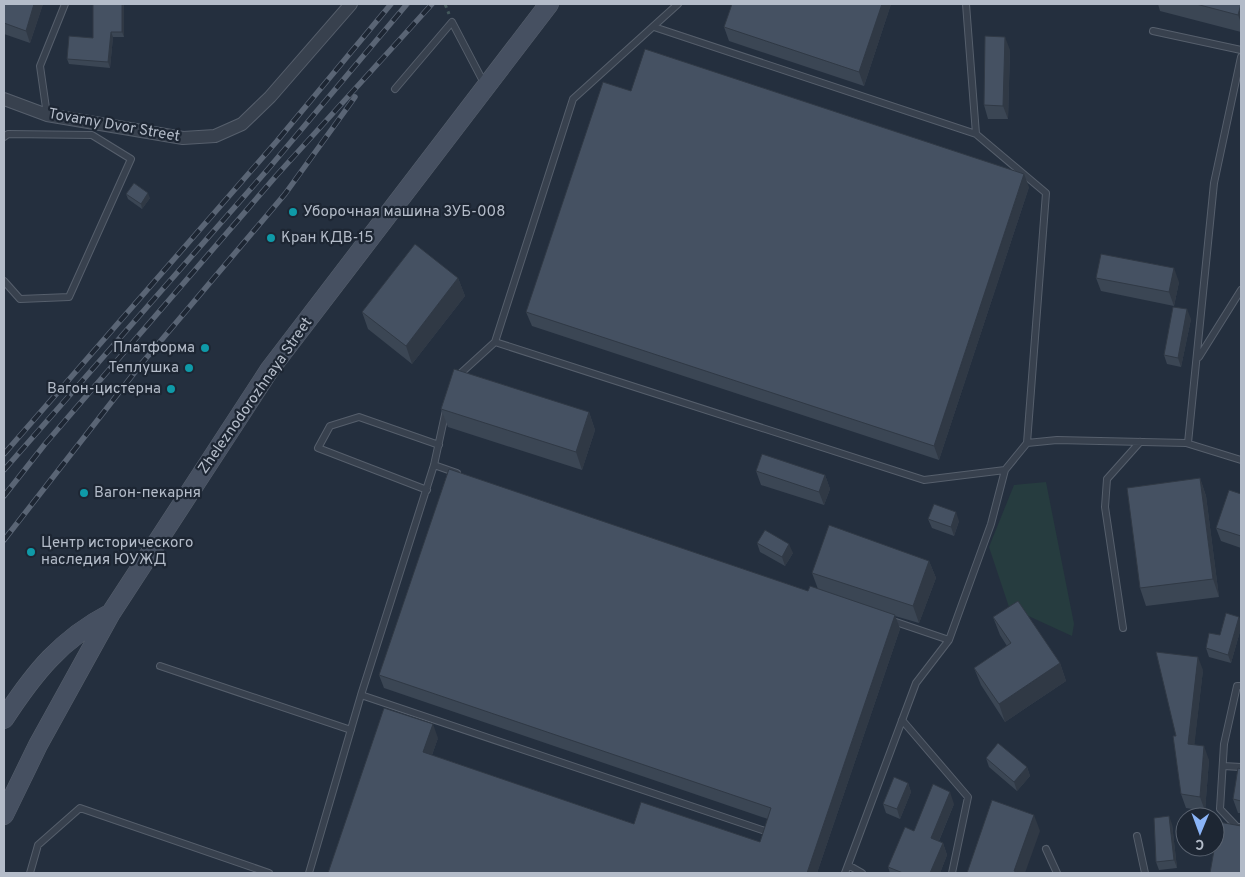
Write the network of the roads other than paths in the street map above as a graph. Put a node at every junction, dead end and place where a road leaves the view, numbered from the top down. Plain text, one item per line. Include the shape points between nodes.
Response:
1 (65, 4) edge
2 (351, 4) edge
3 (549, 4) edge
4 (678, 4) edge
5 (966, 4) edge
6 (654, 27) junction
7 (1153, 31) dead end
8 (1241, 50) edge
9 (1241, 57) edge
10 (486, 86) junction
11 (395, 89) dead end
12 (4, 99) edge
13 (47, 116) junction
14 (976, 134) junction
15 (4, 137) edge
16 (4, 282) edge
17 (1241, 290) edge
18 (495, 342) junction
19 (1198, 360) junction
20 (455, 387) edge
21 (448, 402) edge
22 (1140, 442) junction
23 (1027, 443) junction
24 (1188, 443) junction
25 (439, 445) junction
26 (1241, 458) edge
27 (434, 465) junction
28 (1005, 470) junction
29 (462, 475) edge
30 (427, 490) junction
31 (111, 613) junction
32 (884, 618) edge
33 (1123, 628) dead end
34 (949, 640) junction
35 (160, 666) dead end
36 (1241, 686) edge
37 (361, 695) junction
38 (4, 719) edge
39 (902, 720) junction
40 (351, 730) junction
41 (1222, 766) junction
42 (1241, 767) edge
43 (4, 815) edge
44 (1241, 828) edge
45 (768, 832) edge
46 (1137, 836) dead end
47 (1046, 849) dead end
48 (848, 865) junction
49 (30, 873) edge
50 (269, 873) edge
51 (309, 873) edge
52 (845, 873) edge
53 (862, 873) edge
54 (952, 873) edge
55 (1057, 873) edge
56 (1145, 873) edge

1 - 13 lane via 40,66
2 - 13 street, Tovarny Dvor Street via 270,97 242,124 215,136 184,138
3 - 10 main road, Zheleznodorozhnaya Street
4 - 6 lane
5 - 14 lane
6 - 14 lane
6 - 18 lane via 572,99
7 - 8 lane
9 - 19 lane via 1214,183
10 - 11 lane via 452,22
10 - 31 main road, Zheleznodorozhnaya Street via 270,369
12 - 13 street, Tovarny Dvor Street
14 - 23 lane via 1046,193
15 - 16 lane via 8,134 92,135 131,158 69,297 20,299
17 - 19 lane
18 - 20 lane via 461,373
18 - 28 lane via 924,480
19 - 24 lane
21 - 25 lane
22 - 23 lane via 1058,440
22 - 24 lane
22 - 33 lane via 1107,479 1105,507
23 - 28 lane
24 - 26 lane
25 - 27 lane
25 - 30 lane via 359,417 330,426 318,448
27 - 29 lane
27 - 30 lane
28 - 34 lane via 992,524
30 - 37 lane
31 - 38 main road via 65,642 31,678
31 - 43 main road, Zheleznodorozhnaya Street
32 - 34 lane
34 - 39 lane via 916,683
35 - 40 lane
36 - 41 lane via 1237,686
37 - 40 lane
37 - 45 lane
39 - 48 lane
39 - 54 lane via 968,797
40 - 51 lane
41 - 42 lane
41 - 44 lane via 1220,808
46 - 56 lane
47 - 55 lane
48 - 52 lane
48 - 53 lane
49 - 50 lane via 38,845 80,808

